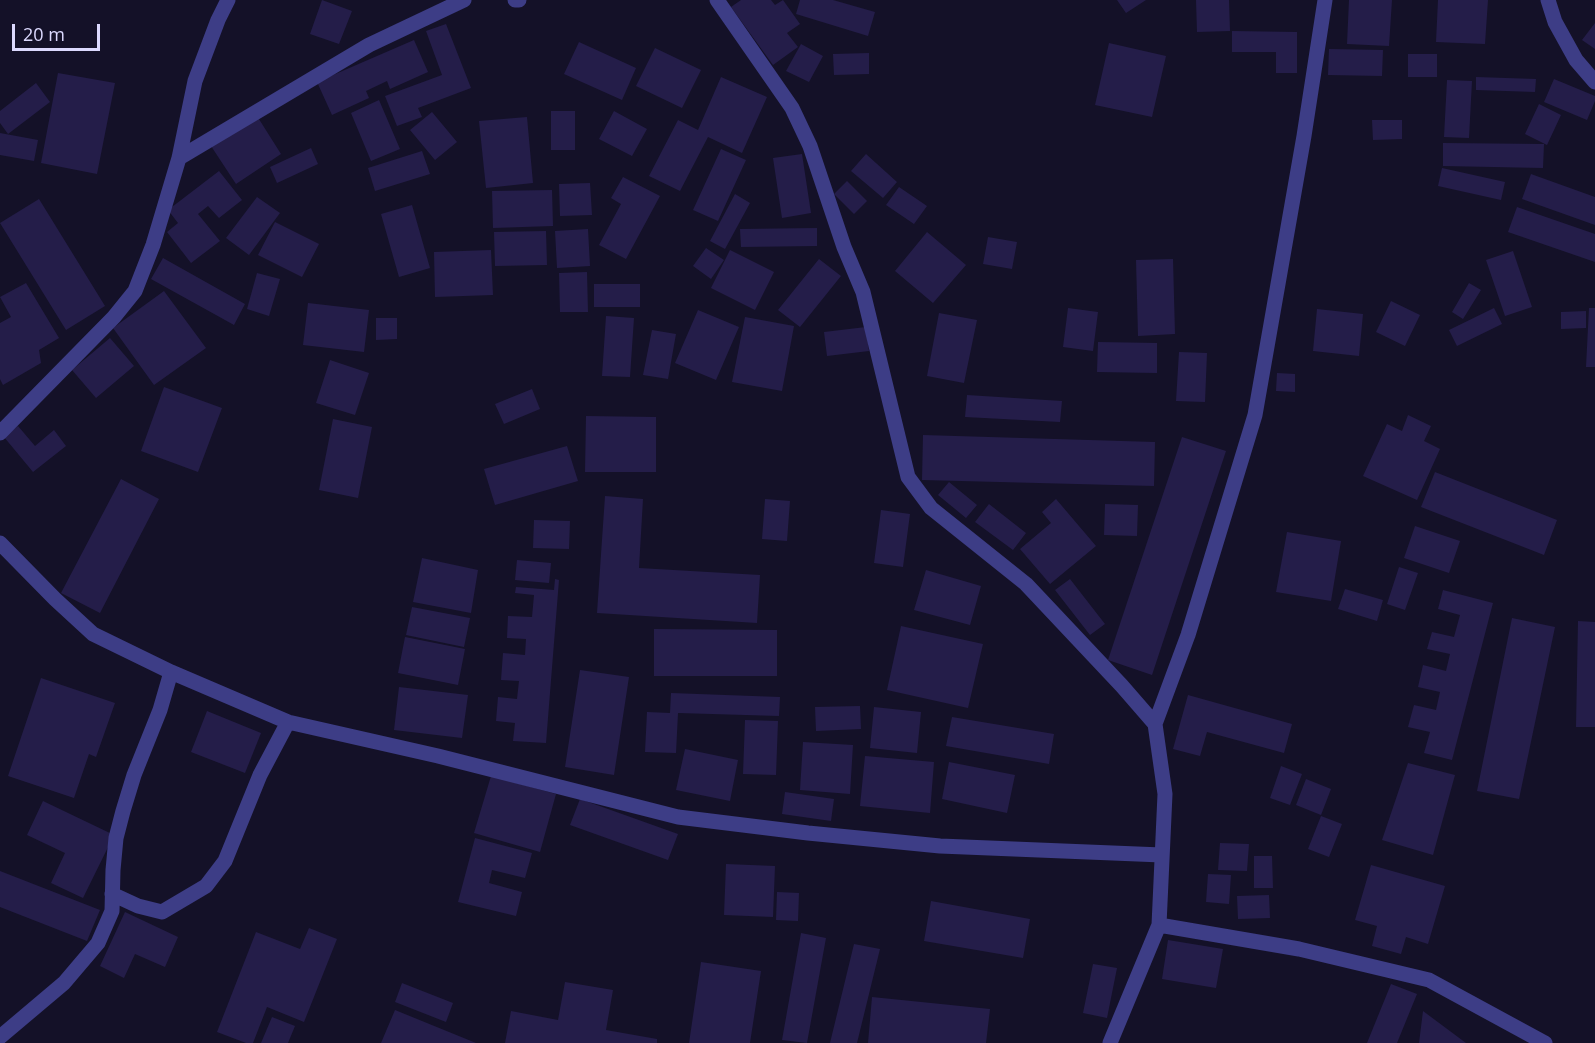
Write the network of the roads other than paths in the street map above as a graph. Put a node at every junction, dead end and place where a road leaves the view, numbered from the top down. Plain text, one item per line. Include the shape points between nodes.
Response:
1 (228, 0) edge
2 (464, 0) edge
3 (717, 0) edge
4 (1324, 0) edge
5 (1548, 0) edge
6 (1595, 82) edge
7 (179, 158) junction
8 (0, 433) edge
9 (0, 543) edge
10 (171, 672) junction
11 (288, 722) junction
12 (1155, 724) junction
13 (1162, 855) junction
14 (112, 894) junction
15 (1159, 925) junction
16 (20, 1023) junction
17 (0, 1037) edge
18 (1525, 1039) edge
19 (10, 1043) edge
20 (1110, 1043) edge
21 (1545, 1043) edge

1 - 7 street via 195,81
2 - 7 street via 369,45
3 - 12 street via 792,108 810,146 863,292 908,477 931,508 1026,584
4 - 12 street via 1255,416 1188,635
5 - 6 street via 1576,60
7 - 8 street via 135,291
9 - 10 street via 93,634
10 - 11 street
10 - 14 street via 123,811
11 - 13 street via 678,817 940,846
11 - 14 street via 260,775 225,861 206,886 162,912
12 - 13 street via 1165,794
13 - 15 street
14 - 16 street via 112,912 98,943 64,983
15 - 18 street via 1299,950 1429,980
15 - 20 street
16 - 17 street
16 - 19 street
18 - 21 street

